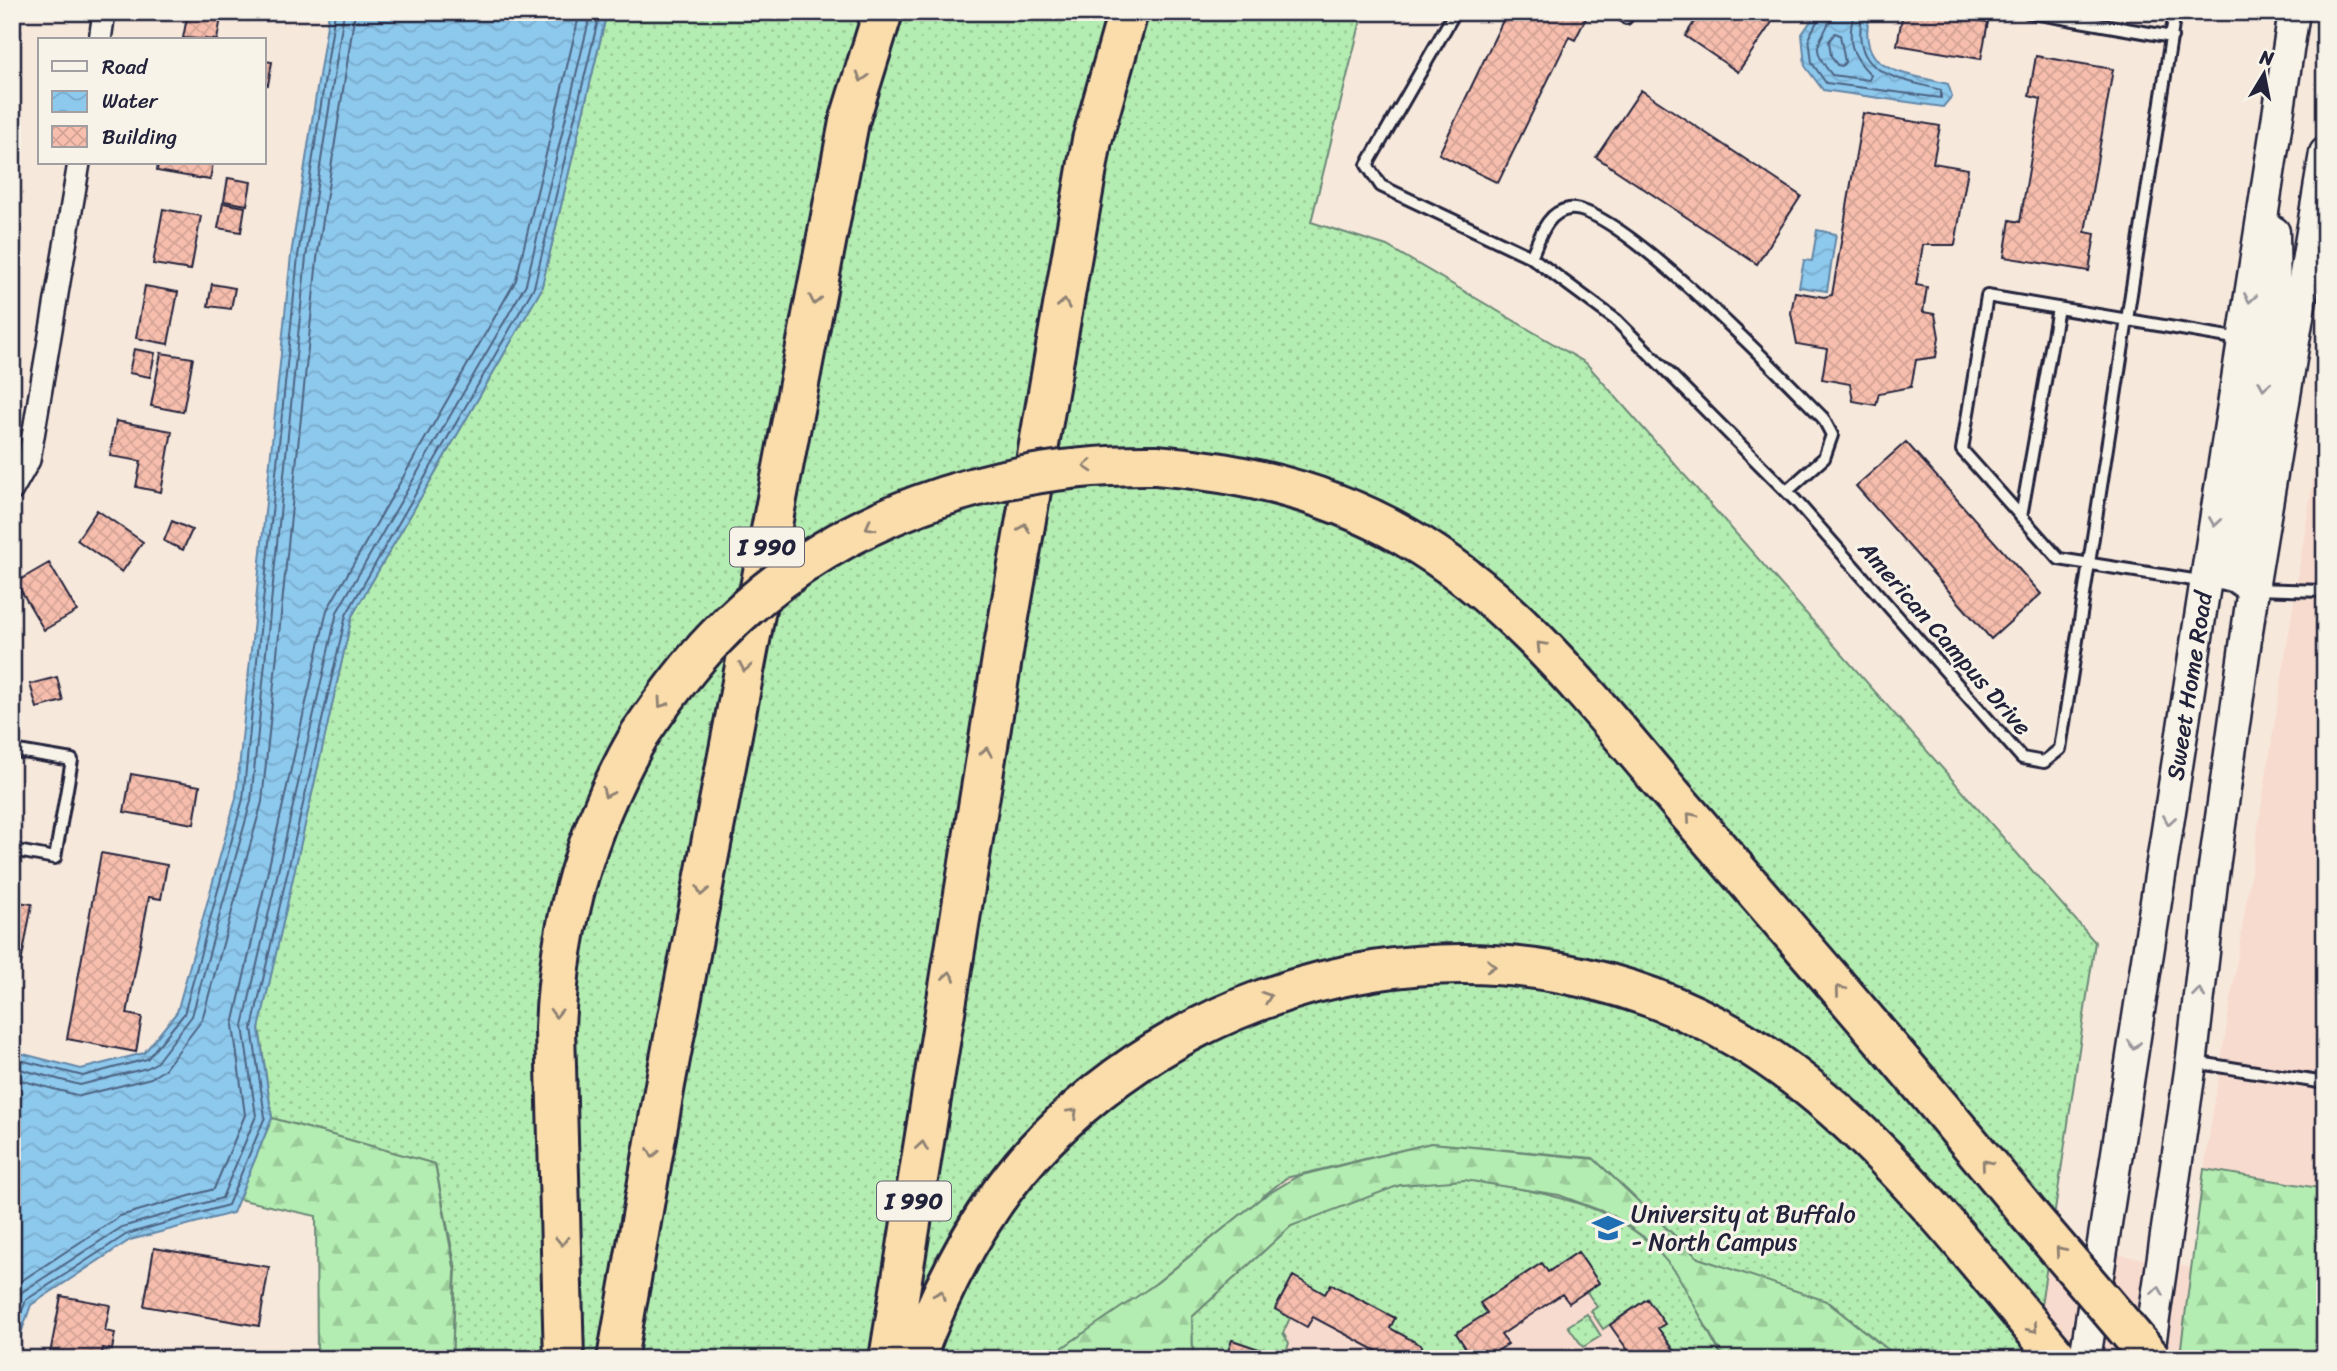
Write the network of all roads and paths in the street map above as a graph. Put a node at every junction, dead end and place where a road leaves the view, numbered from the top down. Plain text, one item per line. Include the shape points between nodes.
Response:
1 (104, 12) edge
2 (883, 12) edge
3 (1128, 12) edge
4 (1455, 12) edge
5 (1620, 12) edge
6 (1631, 12) edge
7 (2028, 12) edge
8 (2096, 12) edge
9 (2175, 12) edge
10 (2294, 12) edge
11 (2094, 24) junction
12 (2172, 37) junction
13 (100, 38) edge
14 (2273, 146) junction
15 (2325, 153) edge
16 (79, 164) edge
17 (1531, 257) junction
18 (2058, 308) junction
19 (2129, 320) junction
20 (2243, 339) junction
21 (12, 489) edge
22 (1787, 491) junction
23 (2021, 517) junction
24 (2089, 564) junction
25 (2206, 582) junction
26 (2253, 589) junction
27 (2325, 591) edge
28 (12, 750) edge
29 (12, 850) edge
30 (2212, 882) junction
31 (2191, 1062) junction
32 (2325, 1083) edge
33 (564, 1359) edge
34 (617, 1359) edge
35 (889, 1359) edge
36 (915, 1359) edge
37 (2059, 1359) edge
38 (2085, 1359) edge
39 (2150, 1359) edge

1 - 13 street
2 -> 34 highway, I 990 via 849,122
35 -> 3 highway, I 990 via 1005,640 1092,140
4 - 17 lane, American Campus Drive via 1367,165 1381,186
5 - 6 lane via 1626,18
7 - 11 lane
8 - 11 lane
9 - 12 lane, American Campus Drive
10 - 14 main road, Sweet Home Road
11 - 12 lane
12 - 19 lane, American Campus Drive
14 -> 20 main road, Sweet Home Road
14 -> 26 main road via 2275,319 2233,561 2236,577
15 - 26 main road, Sweet Home Road
16 - 21 street via 29,460
17 - 22 lane, American Campus Drive via 1616,320
17 - 22 lane via 1549,218 1566,209 1583,208 1646,252 1727,322 1823,418 1832,435 1824,458
18 - 19 lane
18 - 23 lane
18 - 23 lane via 1987,296 1962,450
19 - 20 lane
19 - 24 lane, American Campus Drive
20 -> 25 main road, Sweet Home Road
22 - 24 lane, American Campus Drive via 2022,758 2044,762 2060,749
23 - 24 lane via 2059,559
24 - 25 lane
25 - 26 lane
25 - 30 main road via 2225,591 2231,606 2208,781
25 -> 38 main road, Sweet Home Road
26 - 27 lane
26 - 30 main road, Sweet Home Road
28 - 29 lane via 72,760 55,858
31 -> 30 main road, Sweet Home Road
31 - 32 lane
39 -> 31 main road, Sweet Home Road
39 -> 33 highway, bridge via 1584,693 1476,584 1406,536 1300,490 1246,476 1156,465 1088,466 1025,474 960,489 882,520 797,568 733,621 682,676 640,734 613,781 584,849 558,978 555,1029
36 -> 37 highway via 943,1288 999,1196 1045,1140 1119,1076 1195,1027 1257,1000 1329,979 1422,966 1490,965 1568,975 1645,995 1721,1028 1796,1076 1835,1108 1906,1181

